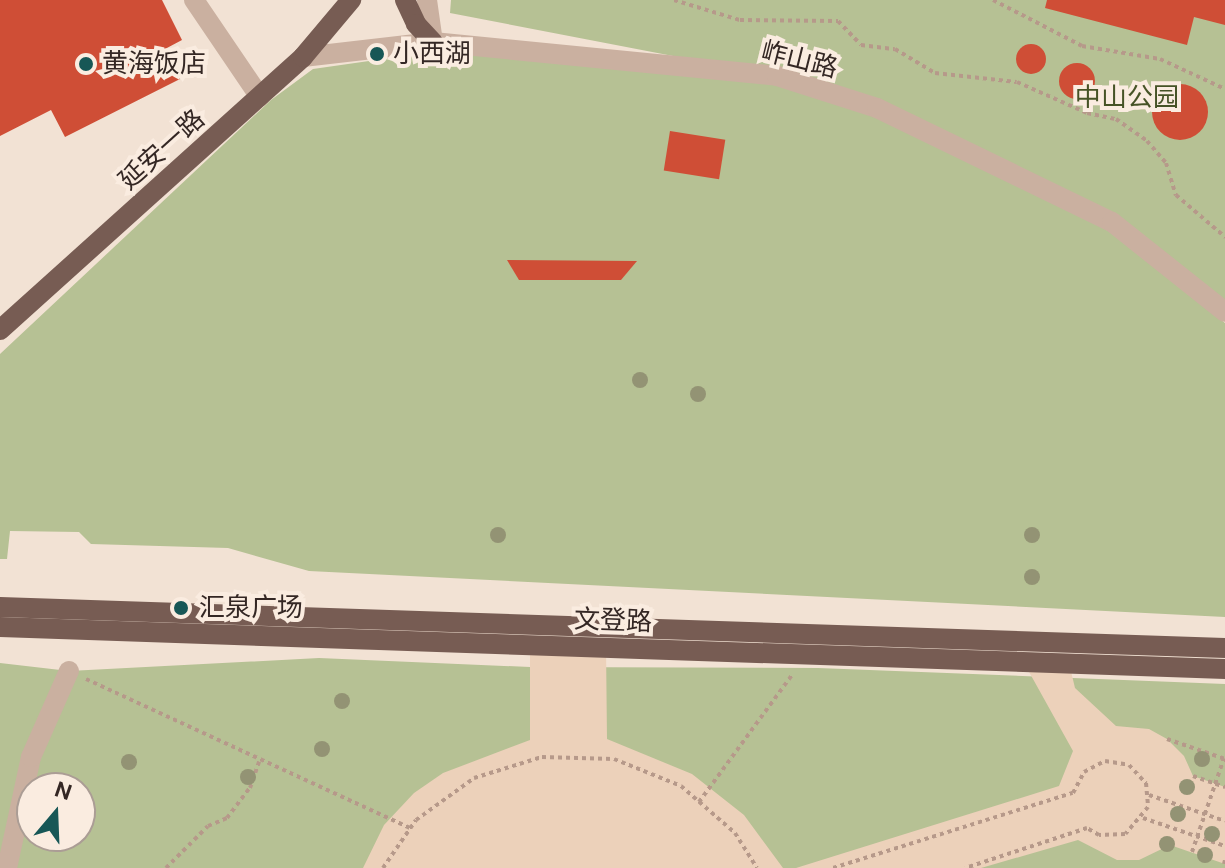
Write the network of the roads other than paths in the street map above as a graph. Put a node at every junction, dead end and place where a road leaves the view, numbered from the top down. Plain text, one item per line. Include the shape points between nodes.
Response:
1 (194, 0) edge
2 (351, 0) edge
3 (405, 0) edge
4 (427, 0) edge
5 (433, 42) junction
6 (303, 57) junction
7 (260, 97) junction
8 (1225, 312) edge
9 (0, 330) edge
10 (0, 607) edge
11 (0, 627) edge
12 (1225, 648) edge
13 (1225, 669) edge
14 (69, 671) road end
15 (7, 868) edge

1 - 7 street
2 - 6 main road, 延安一路
3 - 5 main road via 416,24
4 - 5 street
5 - 6 street, 岞山路
5 - 8 street, 岞山路 via 777,76 877,108 1112,222
6 - 7 main road, 延安一路
7 - 9 main road, 延安一路
10 - 12 main road, 文登路
11 - 13 main road, 文登路
14 - 15 street via 31,757

